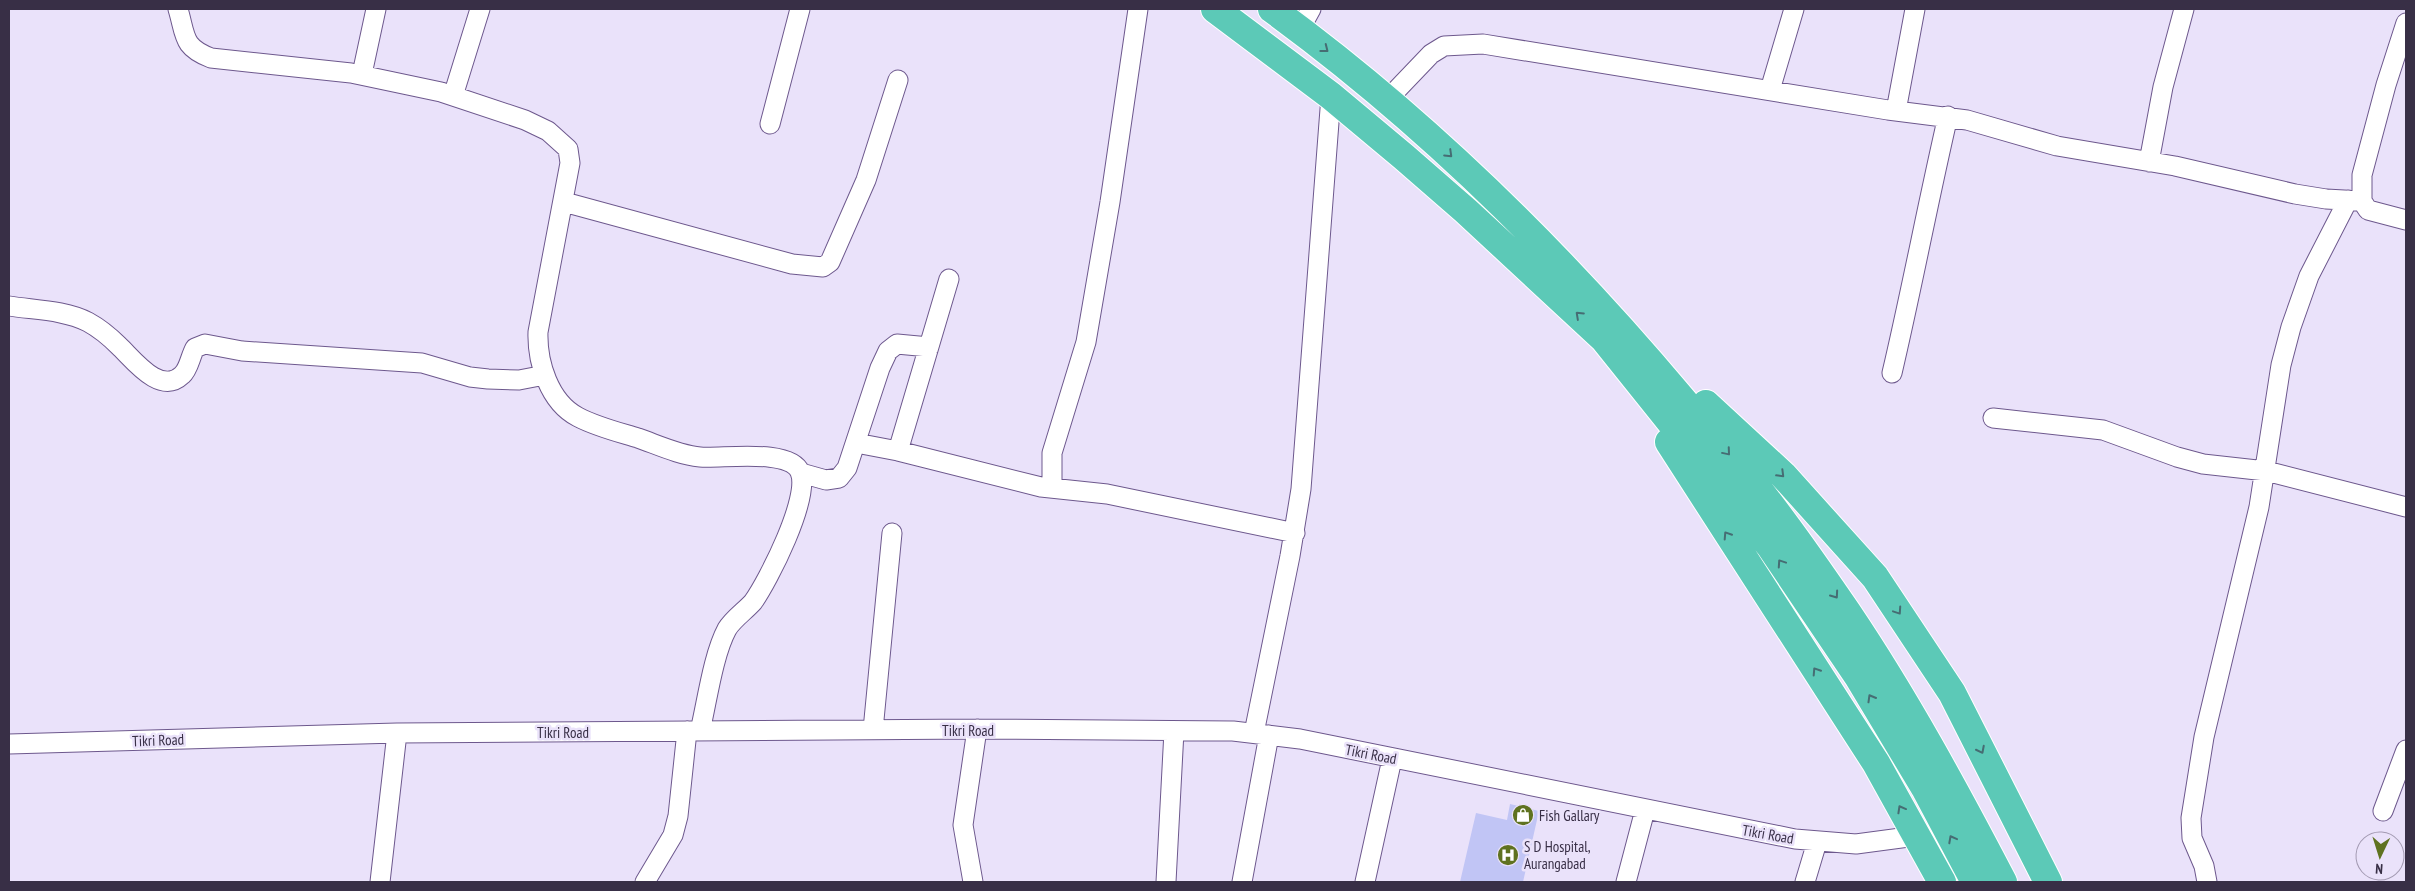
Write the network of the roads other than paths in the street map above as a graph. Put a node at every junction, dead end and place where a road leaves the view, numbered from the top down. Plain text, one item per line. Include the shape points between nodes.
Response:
1 (178, 9) edge
2 (376, 9) edge
3 (480, 9) edge
4 (800, 9) edge
5 (1138, 9) edge
6 (1214, 9) edge
7 (1272, 9) edge
8 (1794, 9) edge
9 (1915, 9) edge
10 (2184, 9) edge
11 (1306, 19) edge
12 (2406, 23) edge
13 (362, 74) junction
14 (898, 80) dead end
15 (1770, 90) junction
16 (453, 96) junction
17 (1331, 96) junction
18 (1387, 100) junction
19 (1896, 110) junction
20 (1948, 116) junction
21 (770, 124) dead end
22 (2149, 162) junction
23 (2355, 201) junction
24 (564, 202) junction
25 (2406, 220) edge
26 (949, 279) dead end
27 (9, 306) edge
28 (1611, 330) junction
29 (929, 346) junction
30 (1892, 373) dead end
31 (545, 375) junction
32 (1993, 418) dead end
33 (856, 443) junction
34 (898, 451) junction
35 (2266, 471) junction
36 (800, 473) junction
37 (1052, 488) junction
38 (2406, 507) edge
39 (892, 533) dead end
40 (1294, 533) junction
41 (873, 730) junction
42 (977, 730) junction
43 (693, 731) junction
44 (1174, 731) junction
45 (396, 733) junction
46 (1262, 734) junction
47 (9, 744) edge
48 (2406, 750) edge
49 (1392, 758) junction
50 (1645, 810) junction
51 (2383, 811) dead end
52 (1916, 836) junction
53 (1817, 842) junction
54 (380, 882) edge
55 (645, 882) edge
56 (973, 882) edge
57 (1166, 882) edge
58 (1242, 882) edge
59 (1365, 882) edge
60 (1626, 882) edge
61 (1805, 882) edge
62 (1942, 882) edge
63 (1974, 882) edge
64 (2003, 882) edge
65 (2048, 882) edge
66 (2207, 882) edge

1 - 13 street via 188,44 194,52 211,58
2 - 13 street
3 - 16 street
4 - 21 street
5 - 37 street via 1086,342 1052,453
6 - 17 highway
7 - 11 highway
8 - 15 street
9 - 19 street
10 - 22 street via 2163,87
11 -> 18 highway
12 - 23 street
13 - 16 street
14 - 24 street via 856,206 830,262 823,267 792,264
15 - 18 street via 1510,47 1463,44 1444,46 1432,54
15 - 19 street
16 - 24 street via 525,120 560,140 568,149 570,164
28 -> 17 highway
17 - 40 street via 1301,489
18 -> 28 highway via 1489,193
19 - 20 street
20 - 22 street via 2057,146
20 - 30 street
22 - 23 street via 2295,194
23 - 25 street via 2368,210
23 - 35 street via 2309,276 2290,327 2281,365
24 - 31 street via 538,332 537,352
26 - 29 street
27 - 31 street via 66,314 87,322 108,336 148,374 161,380 171,381 180,377 187,370 195,348 205,344 242,352 422,363 488,379 519,380
52 -> 28 highway via 1876,763 1722,527
63 -> 28 highway via 1924,788 1859,678 1770,546
28 -> 64 highway via 1760,491 1848,614 1927,740
28 -> 65 highway via 1783,476 1875,577 1952,693
29 - 33 street via 897,344 888,351
29 - 34 street
31 - 36 street via 564,408 596,424 697,456 780,459 792,463
32 - 35 street via 2103,430 2203,464
33 - 34 street
33 - 36 street via 847,468 839,478 826,480
34 - 37 street
35 - 38 street
35 - 66 street via 2204,737 2191,818 2192,838
36 - 43 street via 801,484 792,526 783,548 752,603 728,628
37 - 40 street via 1107,494
39 - 41 street
40 - 46 street
41 - 42 street, Tikri Road
41 - 43 street, Tikri Road
42 - 44 street, Tikri Road
42 - 56 street via 962,826
43 - 45 street, Tikri Road
43 - 55 street via 673,835
44 - 46 street, Tikri Road
44 - 57 street
45 - 47 street, Tikri Road
45 - 54 street
46 - 49 street, Tikri Road
46 - 58 street
48 - 51 street
49 - 50 street, Tikri Road
49 - 59 street
50 - 53 street, Tikri Road
50 - 60 street
52 - 53 street, Tikri Road via 1856,844
52 - 62 highway
53 - 61 street

